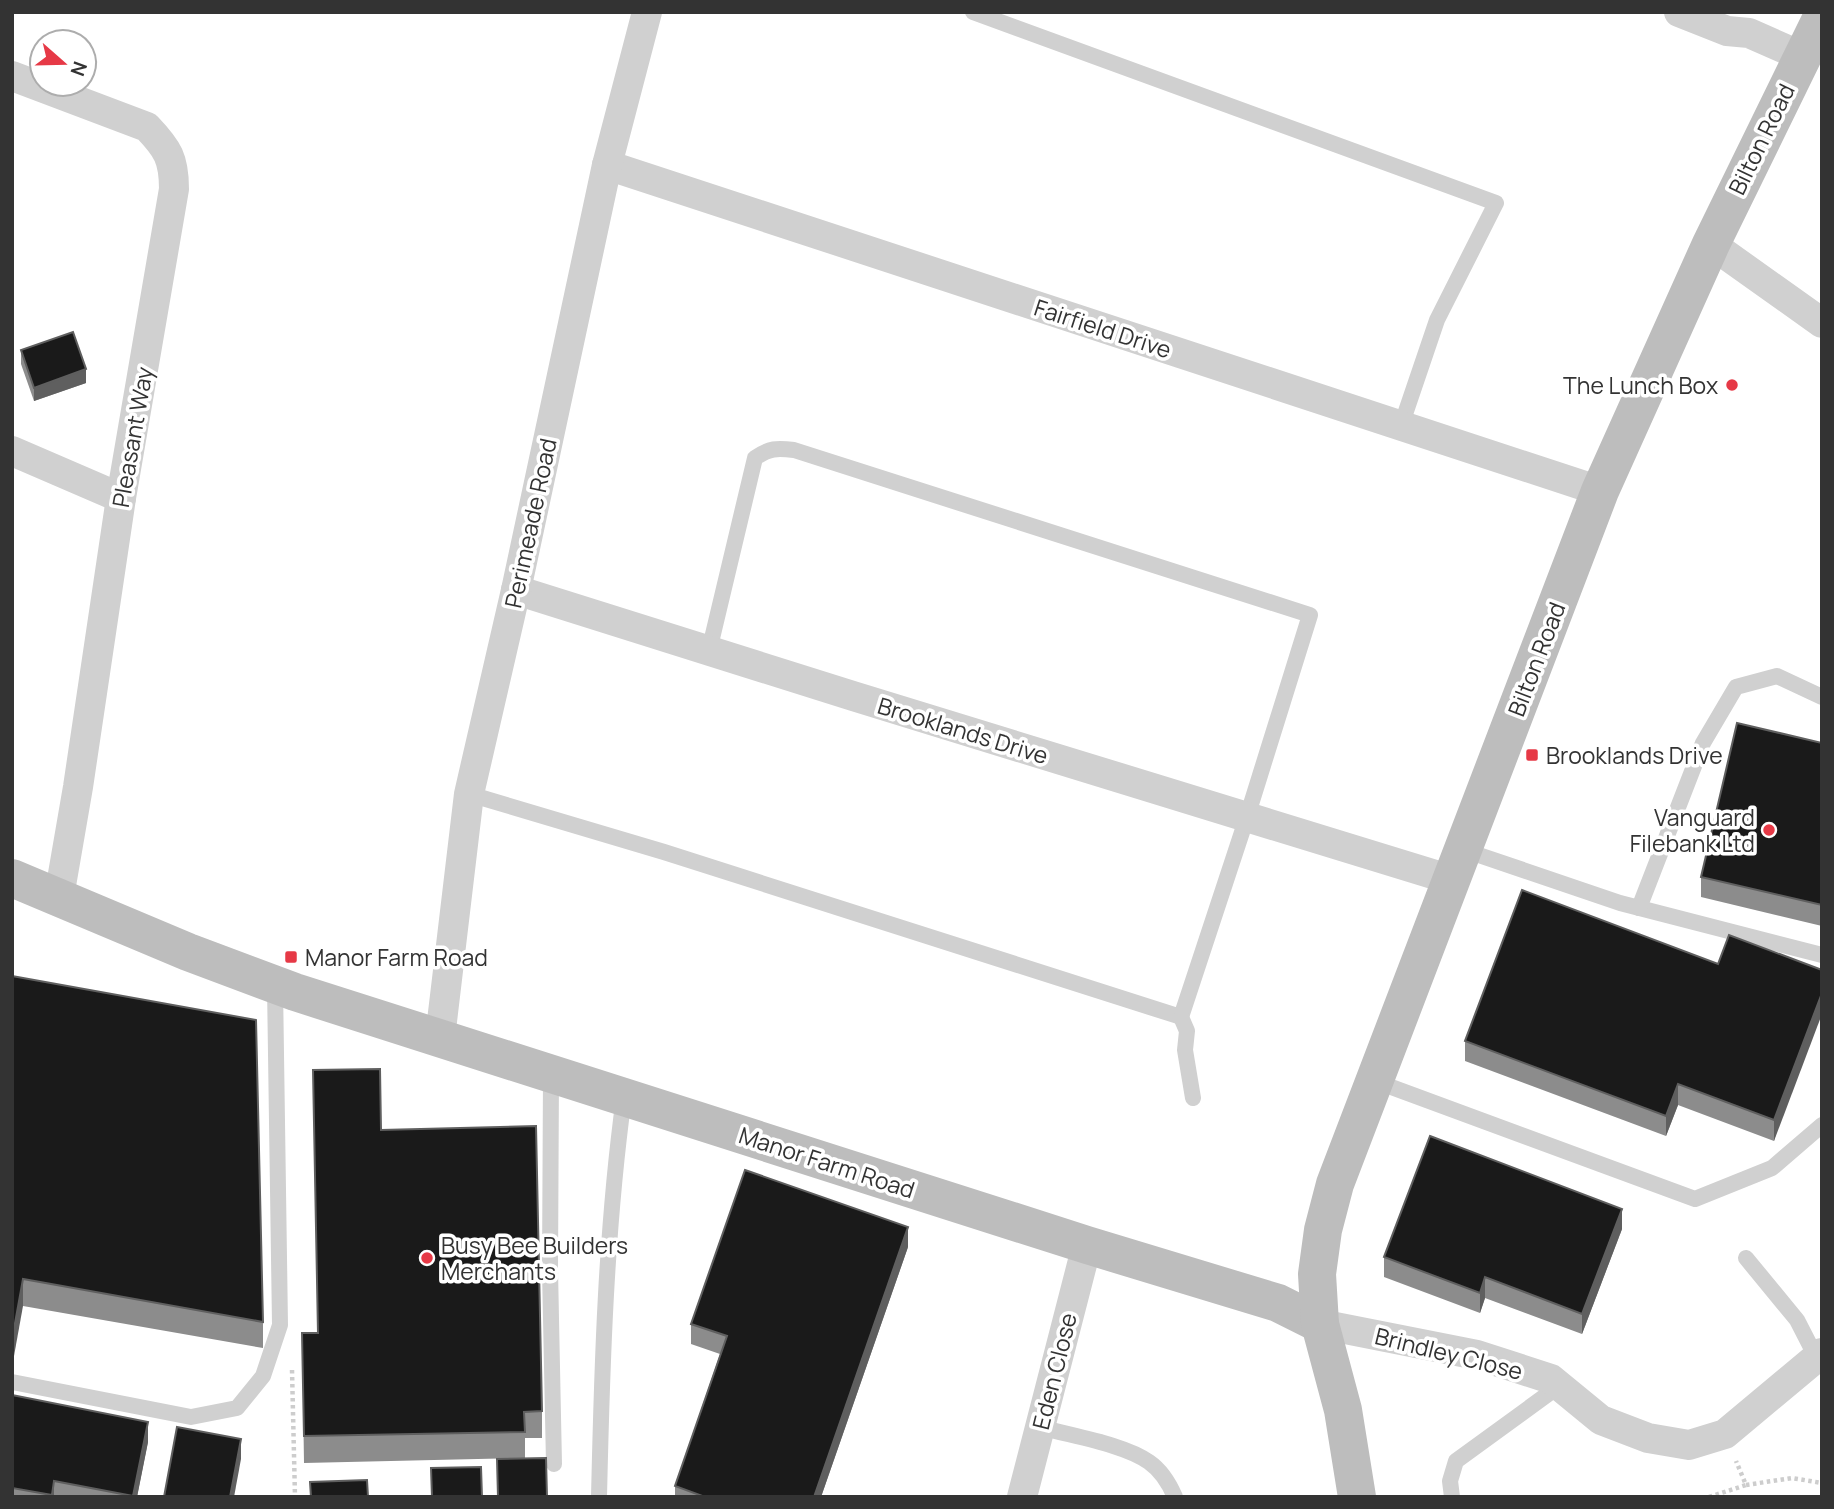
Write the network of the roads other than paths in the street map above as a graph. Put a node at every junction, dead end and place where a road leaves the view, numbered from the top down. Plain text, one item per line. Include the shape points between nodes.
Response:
1 (647, 12) edge
2 (973, 12) edge
3 (1679, 12) edge
4 (1822, 17) edge
5 (1801, 56) junction
6 (12, 76) edge
7 (607, 165) junction
8 (1711, 244) junction
9 (1822, 323) edge
10 (1401, 426) junction
11 (12, 451) edge
12 (1600, 491) junction
13 (121, 498) junction
14 (516, 590) junction
15 (709, 651) junction
16 (1822, 696) edge
17 (469, 794) junction
18 (1247, 817) junction
19 (1458, 865) junction
20 (12, 878) edge
21 (59, 897) junction
22 (1639, 908) junction
23 (1822, 955) edge
24 (275, 984) junction
25 (1181, 1017) junction
26 (440, 1038) junction
27 (551, 1073) junction
28 (1375, 1081) junction
29 (624, 1097) junction
30 (1193, 1098) dead end
31 (1822, 1125) edge
32 (1087, 1245) junction
33 (1746, 1258) dead end
34 (1320, 1324) junction
35 (1819, 1355) edge
36 (12, 1382) edge
37 (1559, 1386) junction
38 (1040, 1427) junction
39 (554, 1464) dead end
40 (599, 1497) edge
41 (1022, 1497) edge
42 (1175, 1497) edge
43 (1357, 1497) edge
44 (1452, 1497) edge

1 - 7 street, Perimeade Road
2 - 10 lane via 1496,203 1437,320
3 - 5 street via 1727,31 1749,33
4 - 5 street, Bilton Road
5 - 8 street, Bilton Road
6 - 13 street, Pleasant Way via 147,127 162,142 174,167 174,190
7 - 10 street, Fairfield Drive
7 - 14 street, Perimeade Road
8 - 9 street
8 - 12 street, Bilton Road
10 - 12 street, Fairfield Drive
11 - 13 street
12 - 19 street, Bilton Road
13 - 21 street, Pleasant Way
14 - 15 street, Brooklands Drive
14 - 17 street, Perimeade Road
15 - 18 street, Brooklands Drive
15 - 18 lane via 755,458 774,448 794,450 1310,615
16 - 22 lane via 1777,676 1735,687 1703,743
17 - 25 lane
17 - 26 street, Perimeade Road
18 - 19 street, Brooklands Drive
18 - 25 lane
19 - 22 lane
19 - 28 street, Bilton Road
20 - 21 street, Manor Farm Road
21 - 24 street, Manor Farm Road
22 - 23 lane
24 - 26 street, Manor Farm Road
24 - 36 lane via 280,1325 263,1377 237,1408 191,1417
25 - 30 lane via 1187,1031 1185,1050
26 - 27 street, Manor Farm Road
27 - 29 street, Manor Farm Road
27 - 39 lane
28 - 31 lane via 1695,1199 1772,1168
28 - 34 street, Bilton Road via 1335,1184 1323,1230 1317,1273
29 - 32 street, Manor Farm Road
29 - 40 lane via 615,1168
32 - 34 street, Manor Farm Road via 1279,1303
32 - 38 street, Eden Close
33 - 35 lane
34 - 37 street, Brindley Close via 1477,1355 1551,1379
34 - 43 street via 1343,1410
35 - 37 street, Brindley Close via 1724,1434 1689,1445 1648,1438 1601,1420
37 - 44 lane via 1456,1461 1450,1481
38 - 41 street, Eden Close
38 - 42 lane via 1149,1462 1169,1481

